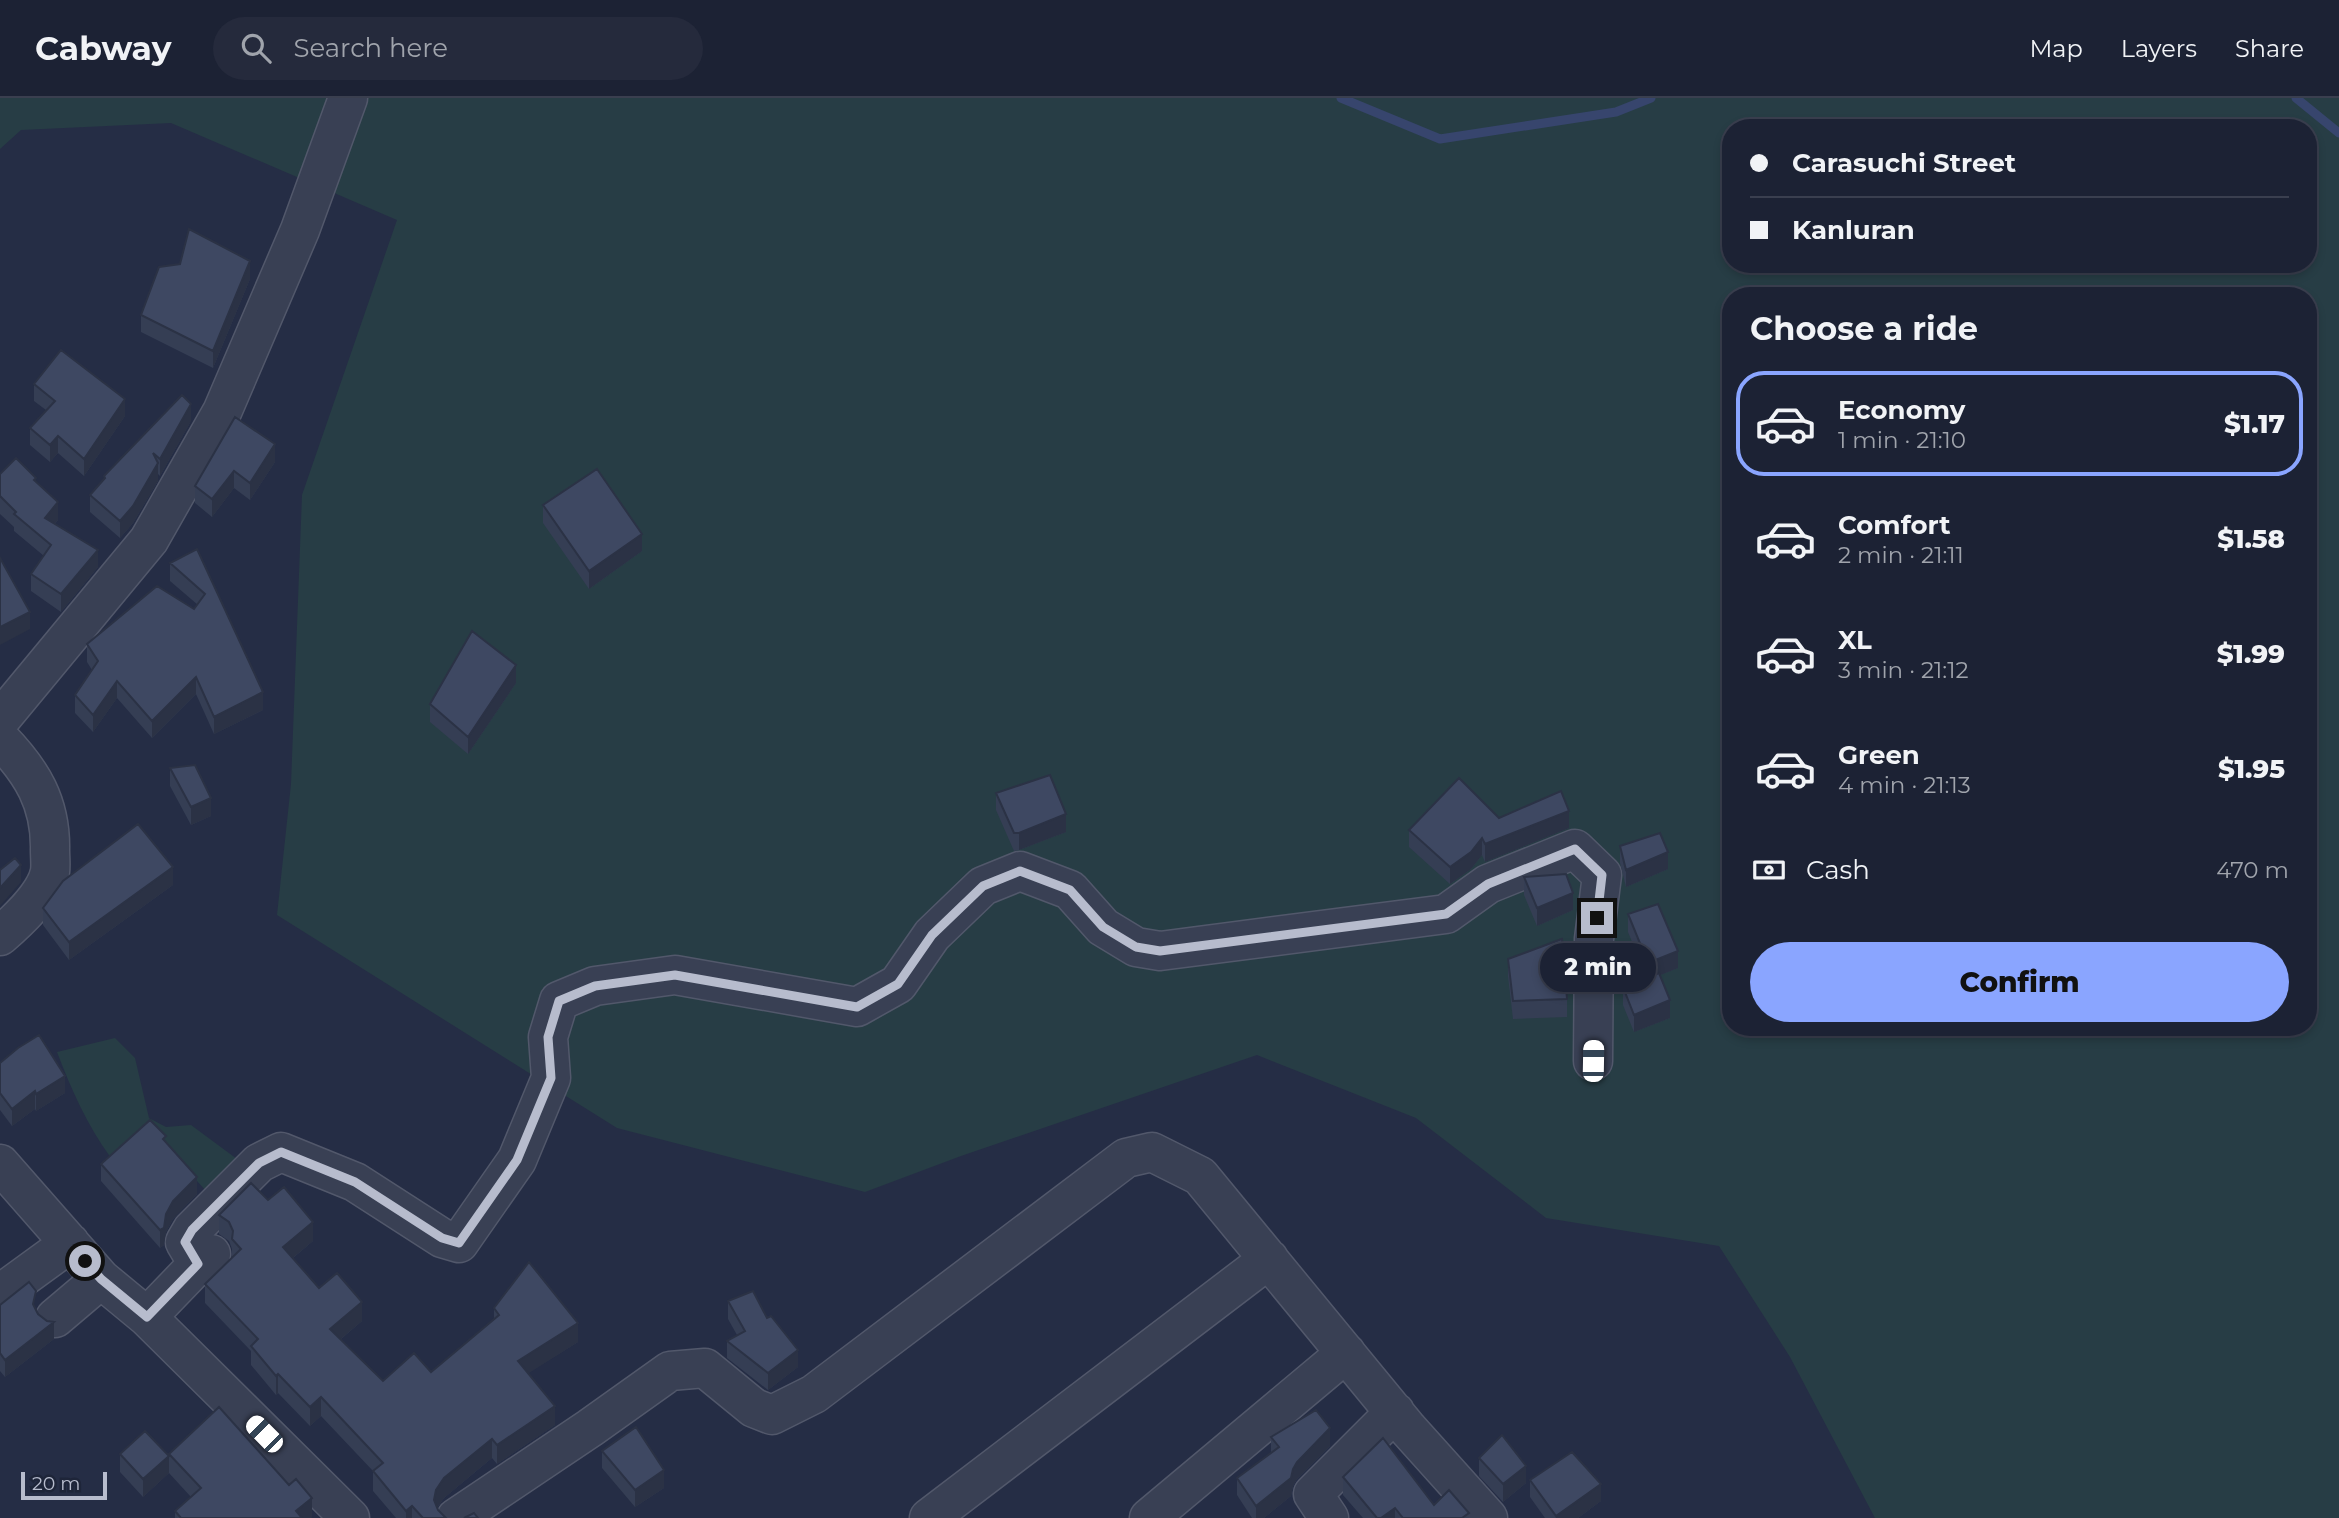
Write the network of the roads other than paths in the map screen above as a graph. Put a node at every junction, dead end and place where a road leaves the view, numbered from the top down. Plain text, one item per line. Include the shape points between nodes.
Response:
1 (348, 98) edge
2 (0, 720) edge
3 (0, 739) edge
4 (0, 936) edge
5 (1593, 1061) dead end
6 (0, 1164) edge
7 (70, 1243) junction
8 (1269, 1259) junction
9 (101, 1279) junction
10 (0, 1294) edge
11 (147, 1317) junction
12 (55, 1318) dead end
13 (1346, 1353) junction
14 (1395, 1412) junction
15 (351, 1518) edge
16 (456, 1518) edge
17 (929, 1518) edge
18 (1149, 1518) edge
19 (1329, 1518) edge
20 (1488, 1518) edge

1 - 2 street via 300,230 222,412 149,540
3 - 4 street via 22,761 43,799 50,830 50,874 30,909
5 - 11 street via 1594,939 1602,875 1575,849 1488,884 1446,914 1160,951 1136,947 1103,927 1070,890 1020,871 983,886 932,935 898,984 857,1007 675,975 595,986 559,1001 548,1037 551,1078 517,1160 459,1243 442,1238 355,1182 281,1152 259,1163 192,1230 185,1242 204,1259
6 - 7 street
7 - 9 street
7 - 10 street
8 - 13 street
8 - 16 street via 1200,1176 1152,1152 1126,1158 814,1394 772,1415 754,1408 705,1368 670,1371
8 - 17 street
9 - 11 street
9 - 12 street
11 - 15 street
13 - 14 street
13 - 18 street
14 - 19 street via 1313,1494
14 - 20 street

